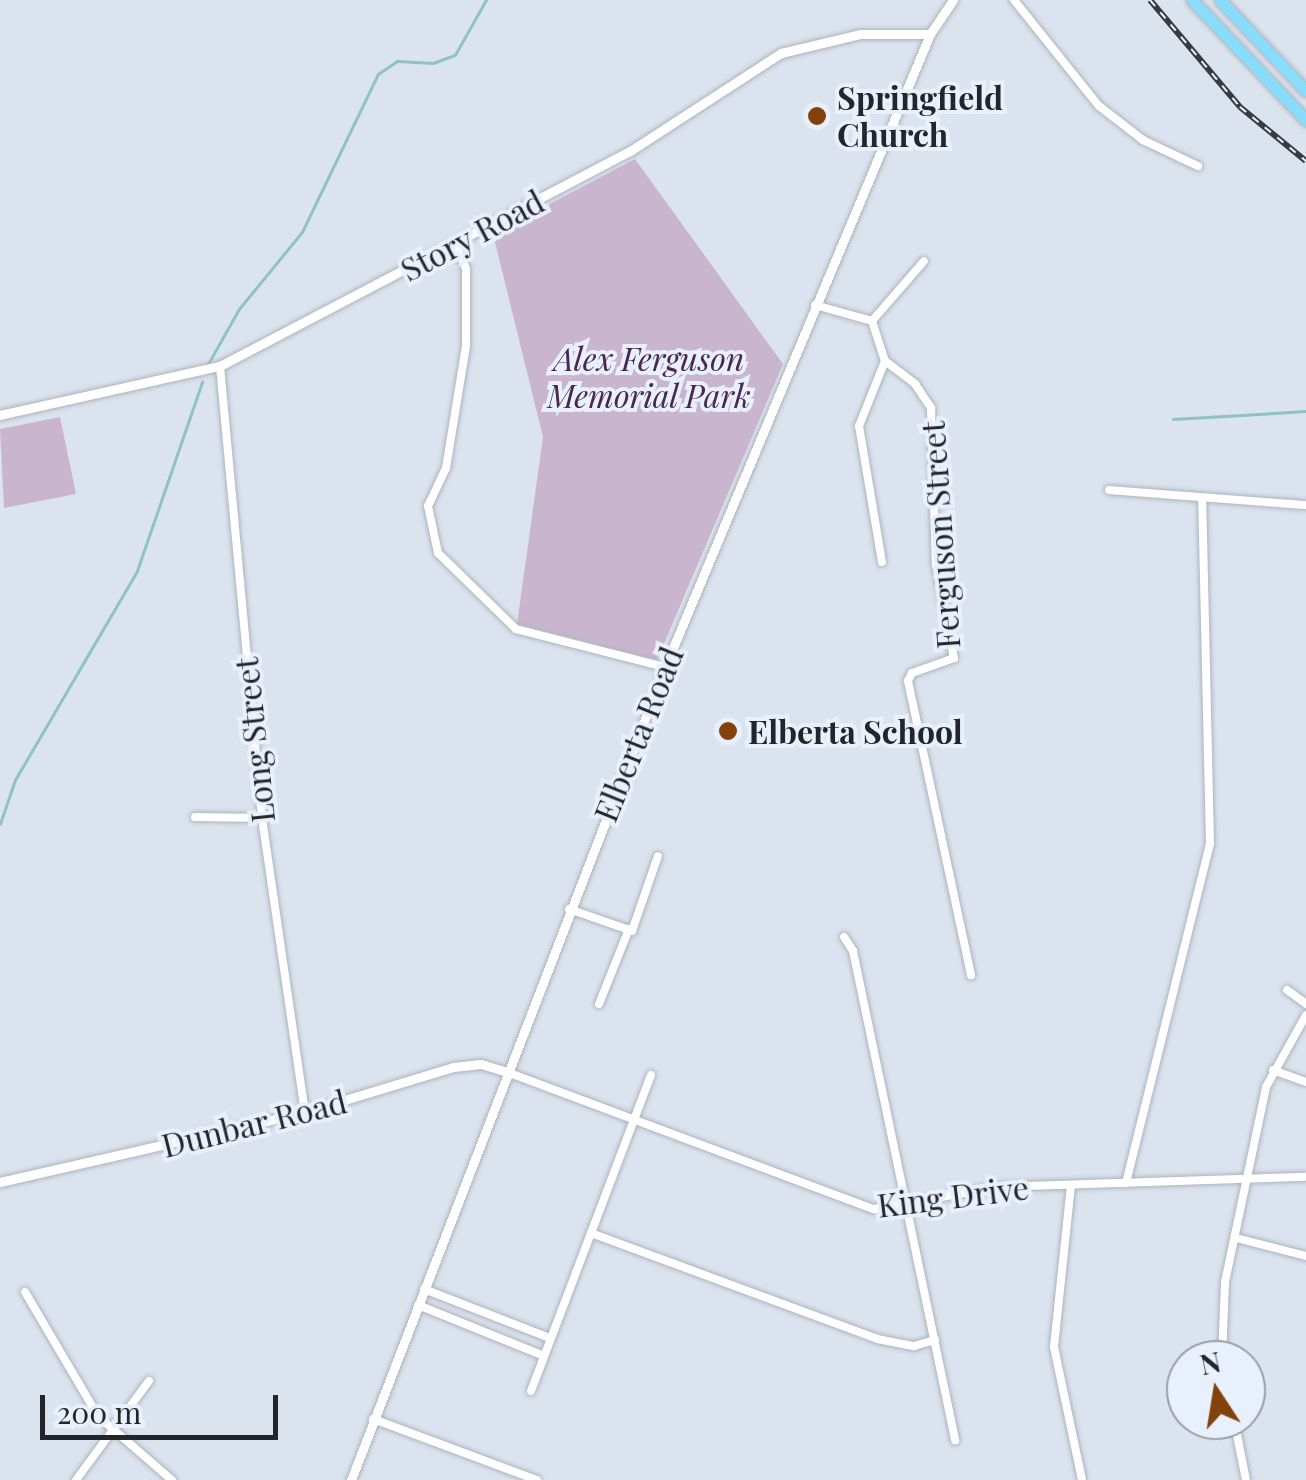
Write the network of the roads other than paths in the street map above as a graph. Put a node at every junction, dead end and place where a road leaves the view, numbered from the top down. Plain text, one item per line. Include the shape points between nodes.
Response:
1 (953, 0) edge
2 (1014, 0) edge
3 (1192, 0) edge
4 (1220, 0) edge
5 (930, 34) junction
6 (1306, 91) edge
7 (1306, 120) edge
8 (1198, 166) dead end
9 (454, 244) junction
10 (924, 261) dead end
11 (815, 305) junction
12 (872, 321) junction
13 (885, 361) junction
14 (220, 366) junction
15 (0, 416) edge
16 (1109, 490) dead end
17 (1202, 502) junction
18 (1306, 505) edge
19 (882, 562) dead end
20 (664, 667) junction
21 (195, 817) dead end
22 (262, 818) junction
23 (658, 856) dead end
24 (569, 908) junction
25 (629, 930) junction
26 (844, 937) dead end
27 (971, 975) dead end
28 (1287, 990) dead end
29 (599, 1004) dead end
30 (1306, 1004) edge
31 (1306, 1015) edge
32 (1274, 1070) junction
33 (504, 1071) junction
34 (650, 1075) dead end
35 (1306, 1082) edge
36 (304, 1112) junction
37 (632, 1119) junction
38 (1306, 1177) edge
39 (1249, 1179) junction
40 (0, 1182) edge
41 (1126, 1183) junction
42 (1071, 1185) junction
43 (907, 1206) junction
44 (590, 1232) junction
45 (1236, 1238) junction
46 (1306, 1256) edge
47 (424, 1289) junction
48 (25, 1292) dead end
49 (418, 1306) junction
50 (550, 1338) junction
51 (936, 1340) junction
52 (1220, 1340) edge
53 (544, 1356) junction
54 (149, 1381) dead end
55 (531, 1391) dead end
56 (373, 1419) junction
57 (111, 1431) junction
58 (955, 1440) dead end
59 (1238, 1440) edge
60 (76, 1480) edge
61 (172, 1480) edge
62 (351, 1480) edge
63 (537, 1480) edge
64 (1082, 1480) edge
65 (1246, 1480) edge

1 - 5 street, Elberta Road
2 - 8 street via 1099,106 1143,140
3 - 7 main road
4 - 6 main road
5 - 9 street, Story Road via 842,36 781,53 666,130
5 - 11 street, Elberta Road
9 - 14 street, Story Road
9 - 20 street via 466,269 466,346 446,468 428,506 438,553 516,630
10 - 12 street
11 - 12 street
11 - 20 street, Elberta Road
12 - 13 street
13 - 19 street via 860,426
13 - 27 street, Ferguson Street via 924,394 934,426 936,564 954,658 912,673 908,681
14 - 15 street, Story Road
14 - 22 street, Long Street
16 - 17 street
17 - 18 street
17 - 41 street via 1210,844
20 - 24 street, Elberta Road
21 - 22 street
22 - 36 street, Long Street
23 - 25 street
24 - 25 street
24 - 33 street, Elberta Road
25 - 29 street
26 - 43 street via 853,951
28 - 30 street
31 - 32 street
32 - 35 street
32 - 39 street
33 - 36 street, Dunbar Road via 481,1064 454,1067
33 - 37 street, King Drive
33 - 47 street, Elberta Road
34 - 37 street
36 - 40 street, Dunbar Road
37 - 43 street, King Drive via 859,1206
37 - 44 street
38 - 39 street, King Drive
39 - 41 street, King Drive
39 - 45 street
41 - 42 street, King Drive
42 - 43 street, King Drive via 978,1190
42 - 64 street via 1054,1346
43 - 51 street
44 - 50 street
44 - 51 street via 876,1339 914,1346
45 - 46 street
45 - 52 street
47 - 49 street, Elberta Road
47 - 50 street
48 - 57 street
49 - 53 street
49 - 56 street, Elberta Road
50 - 53 street
51 - 58 street
53 - 55 street
54 - 57 street
56 - 62 street, Elberta Road
56 - 63 street
57 - 60 street
57 - 61 street
59 - 65 street

